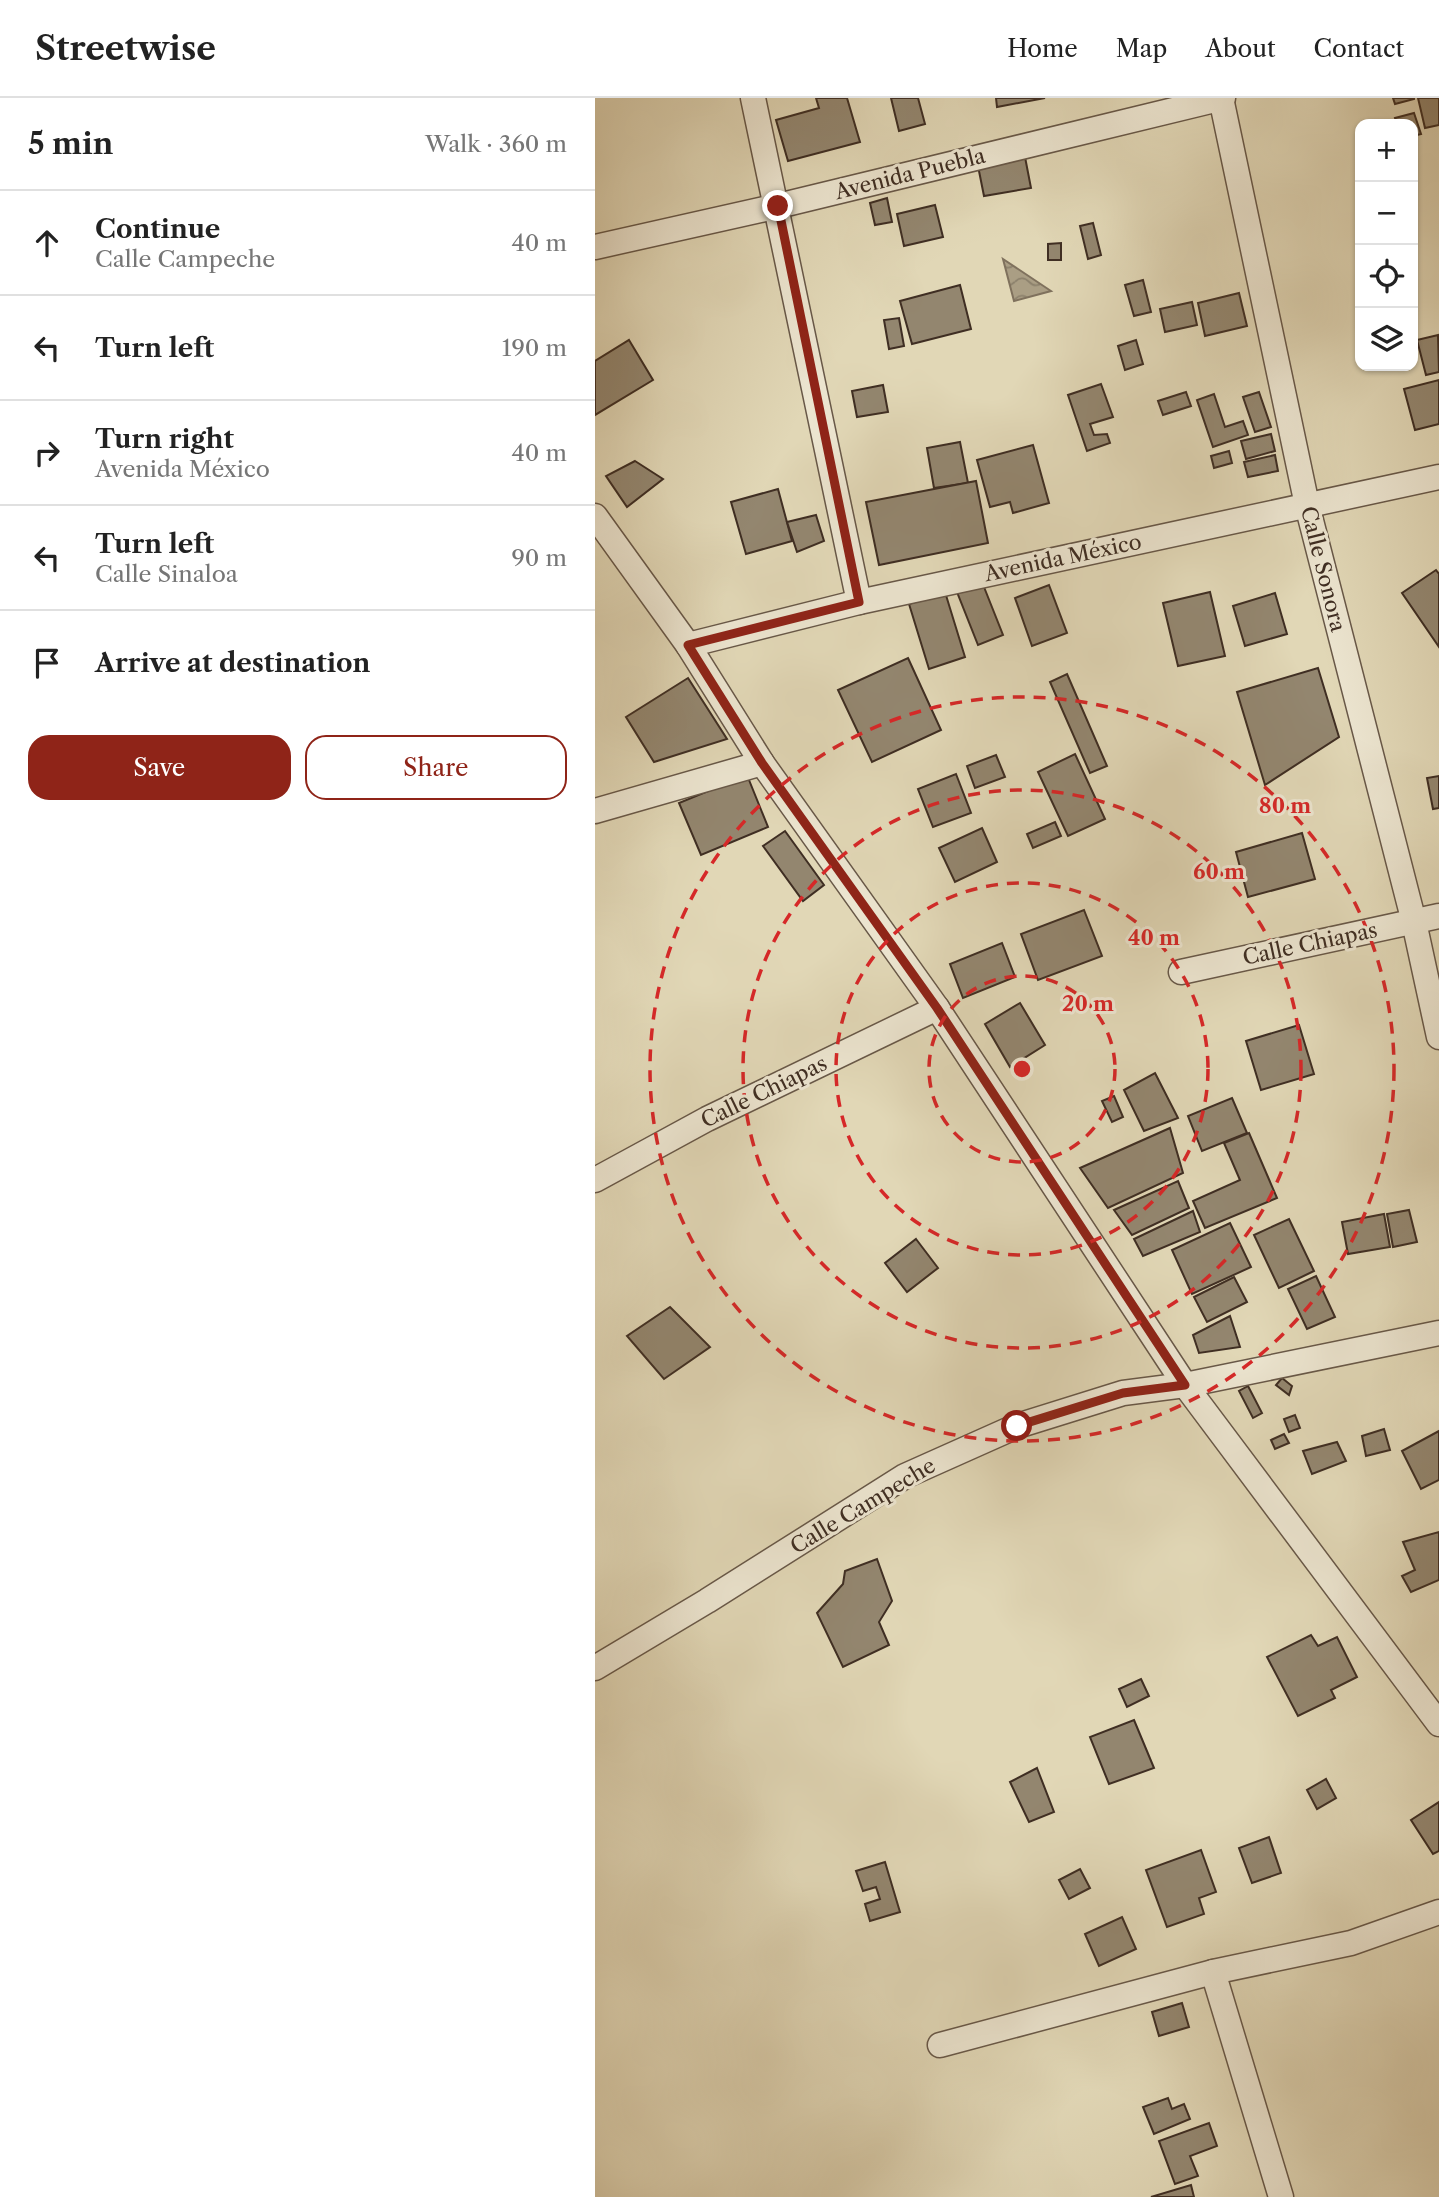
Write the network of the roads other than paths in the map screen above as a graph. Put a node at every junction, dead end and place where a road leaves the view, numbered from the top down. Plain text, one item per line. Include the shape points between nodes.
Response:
1 (753, 98) edge
2 (1222, 98) edge
3 (778, 206) junction
4 (595, 247) edge
5 (1439, 477) edge
6 (1307, 505) junction
7 (595, 516) edge
8 (859, 602) junction
9 (688, 645) junction
10 (762, 763) junction
11 (595, 811) edge
12 (1439, 916) edge
13 (1414, 922) junction
14 (1181, 972) dead end
15 (937, 1008) junction
16 (1439, 1037) edge
17 (595, 1181) edge
18 (1439, 1333) edge
19 (1185, 1385) junction
20 (595, 1668) edge
21 (1439, 1724) edge
22 (1439, 1912) edge
23 (1213, 1972) junction
24 (940, 2045) dead end
25 (1281, 2197) edge

1 - 3 street
2 - 3 street, Avenida Puebla
2 - 6 street, Calle Sonora
3 - 4 street, Avenida Puebla
3 - 8 street
5 - 6 street, Avenida México
6 - 8 street, Avenida México
6 - 13 street, Calle Sonora
7 - 9 street
8 - 9 street, Avenida México
9 - 10 street
10 - 11 street
10 - 15 street
12 - 13 street, Calle Chiapas
13 - 14 street, Calle Chiapas
13 - 16 street, Calle Sonora
15 - 17 street, Calle Chiapas via 707,1119
15 - 19 street
18 - 19 street, Calle Campeche
19 - 20 street, Calle Campeche via 1123,1393 1017,1426 905,1476
19 - 21 street
22 - 23 street via 1351,1943
23 - 24 street
23 - 25 street

